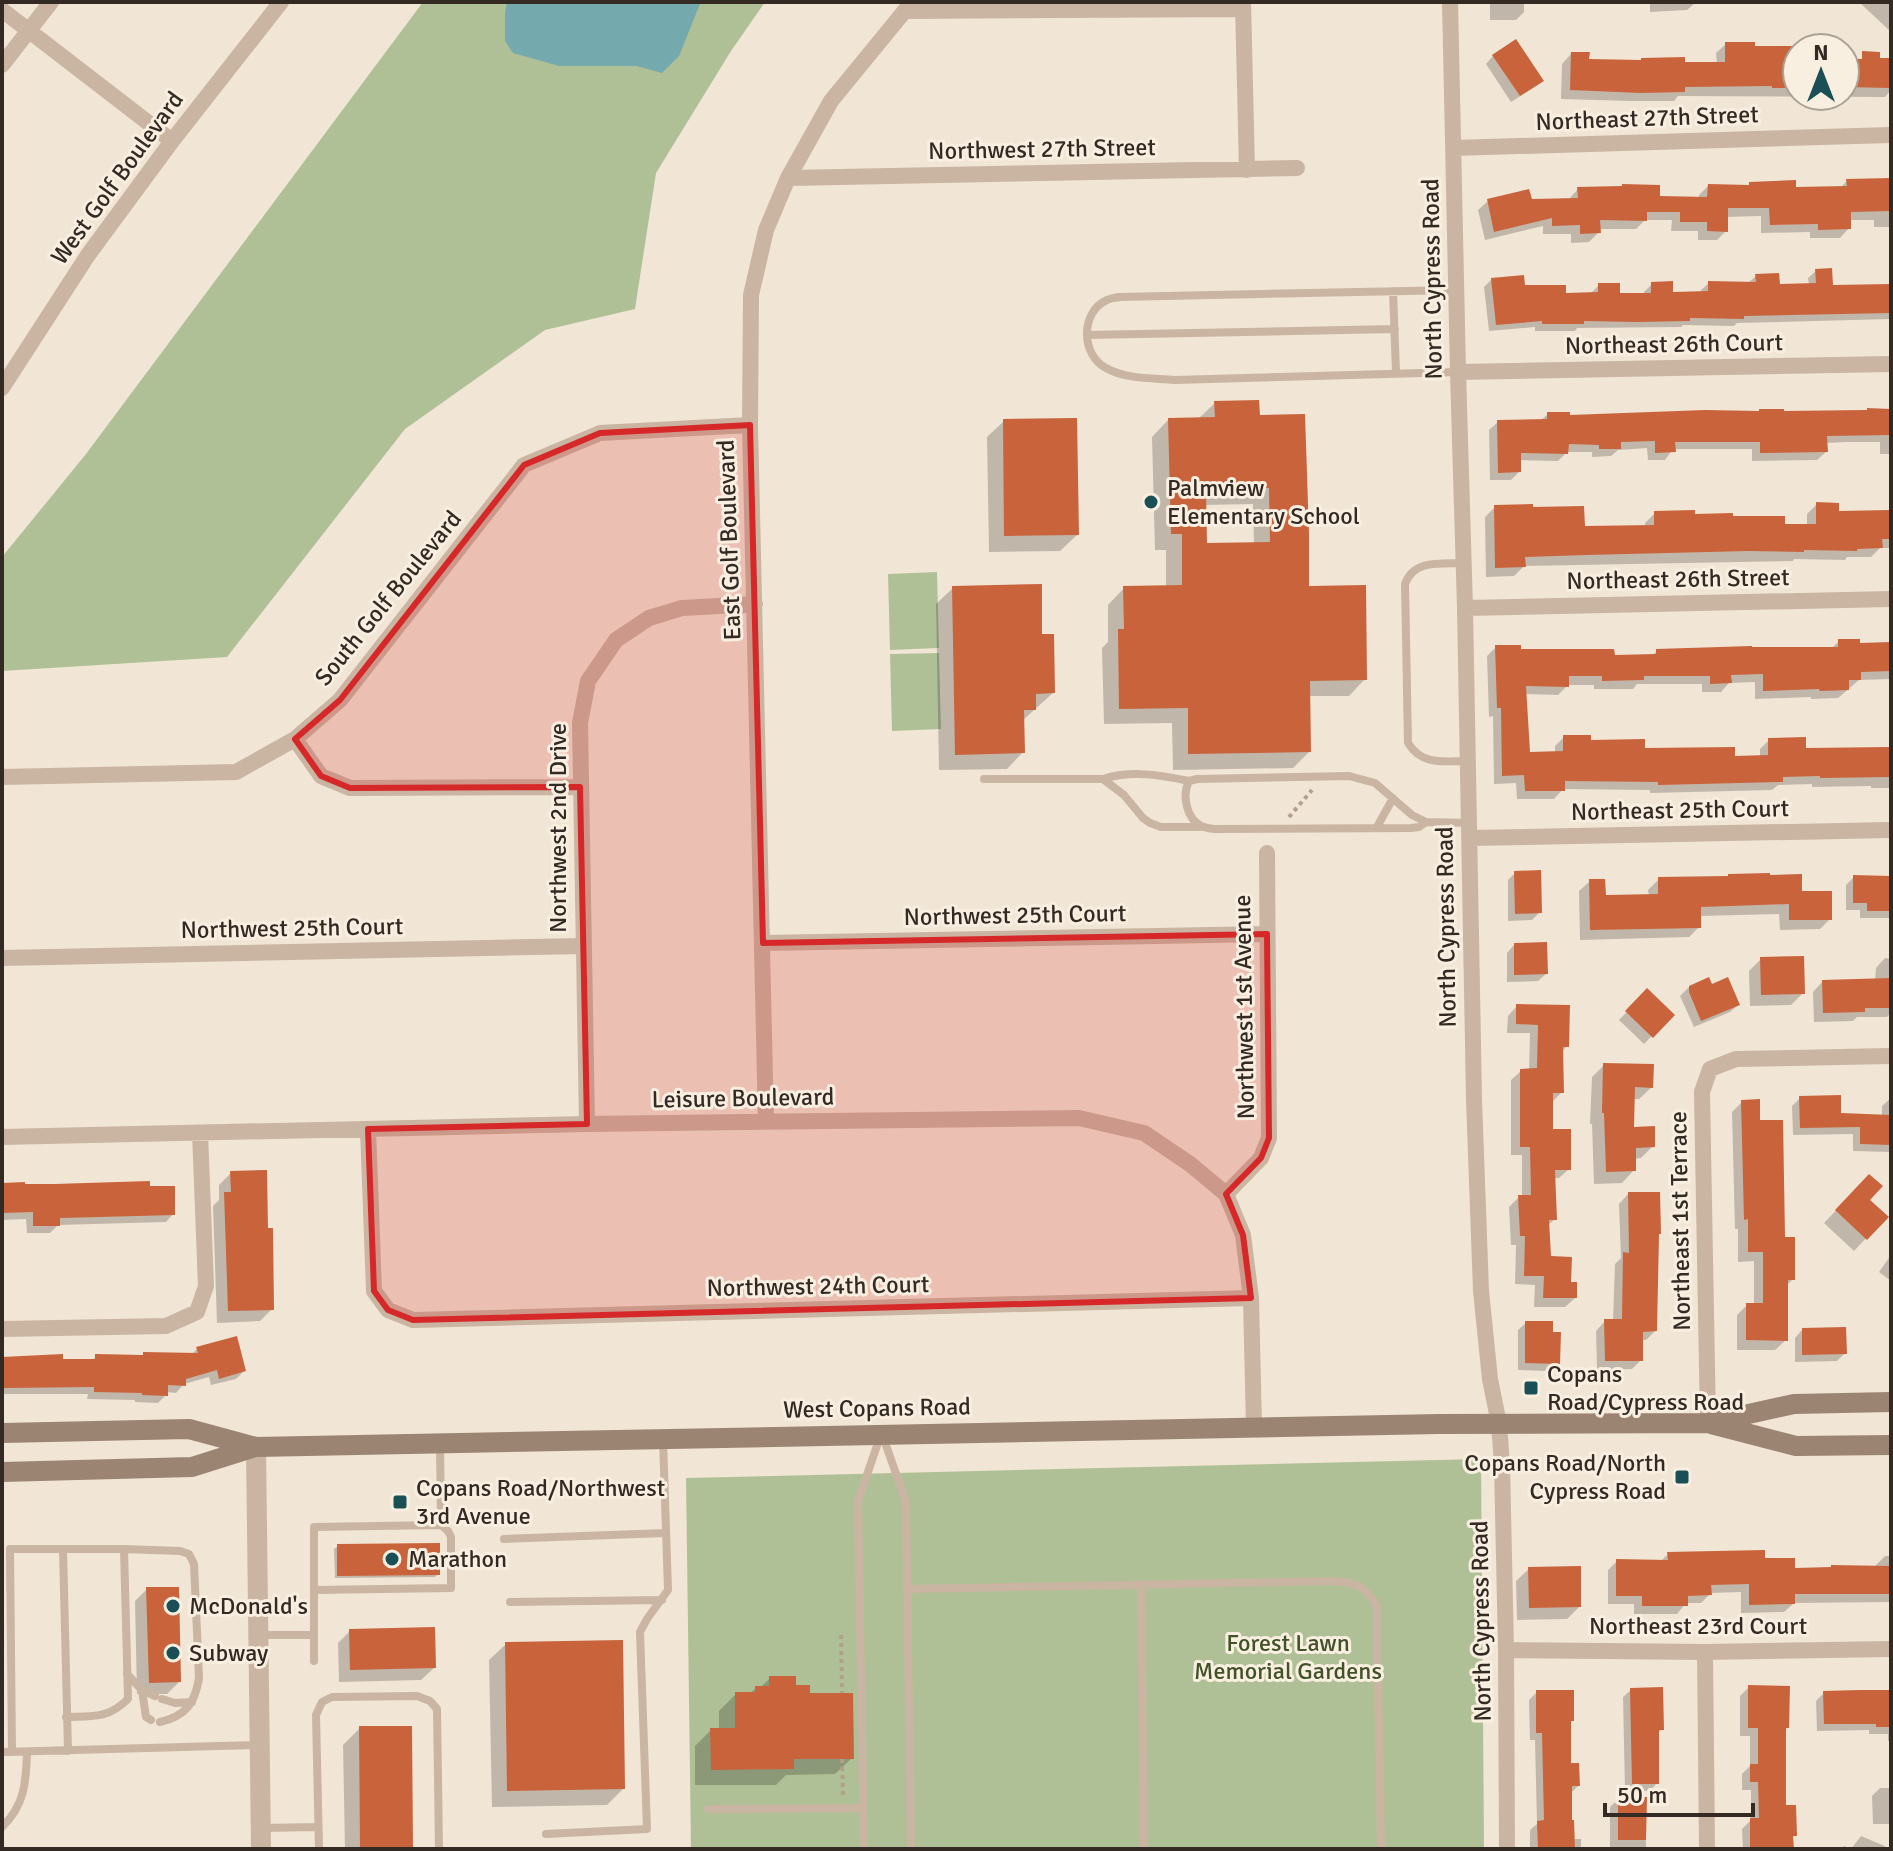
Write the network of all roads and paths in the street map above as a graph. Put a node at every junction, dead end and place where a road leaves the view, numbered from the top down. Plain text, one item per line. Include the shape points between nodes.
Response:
1 (51, 2) edge
2 (281, 2) edge
3 (1450, 2) edge
4 (1243, 5) edge
5 (908, 6) edge
6 (2, 10) edge
7 (28, 31) junction
8 (2, 65) edge
9 (1891, 135) edge
10 (172, 141) junction
11 (1453, 148) junction
12 (1297, 168) dead end
13 (1247, 170) junction
14 (788, 178) junction
15 (1456, 290) junction
16 (1393, 291) junction
17 (1395, 329) junction
18 (1087, 335) junction
19 (1891, 364) edge
20 (1458, 372) junction
21 (1396, 373) junction
22 (2, 388) edge
23 (750, 425) junction
24 (1464, 563) junction
25 (1891, 599) edge
26 (755, 604) junction
27 (1465, 608) junction
28 (295, 739) junction
29 (1467, 761) junction
30 (1318, 776) junction
31 (2, 777) edge
32 (984, 779) dead end
33 (1103, 779) junction
34 (1189, 781) junction
35 (580, 787) junction
36 (1393, 798) junction
37 (1426, 822) junction
38 (1202, 827) junction
39 (1377, 827) junction
40 (1279, 828) junction
41 (1469, 830) junction
42 (1891, 830) edge
43 (1267, 853) dead end
44 (1267, 934) junction
45 (763, 943) junction
46 (582, 946) junction
47 (2, 958) edge
48 (1891, 1056) edge
49 (766, 1122) junction
50 (587, 1124) junction
51 (368, 1129) junction
52 (200, 1133) junction
53 (2, 1137) edge
54 (1226, 1194) junction
55 (1251, 1298) junction
56 (2, 1329) edge
57 (1891, 1402) edge
58 (1708, 1423) junction
59 (1499, 1424) junction
60 (1254, 1427) junction
61 (2, 1433) edge
62 (881, 1434) junction
63 (663, 1438) junction
64 (440, 1443) junction
65 (1891, 1445) edge
66 (256, 1447) junction
67 (2, 1472) edge
68 (441, 1525) junction
69 (666, 1533) junction
70 (504, 1539) dead end
71 (63, 1549) junction
72 (124, 1549) junction
73 (1141, 1584) junction
74 (907, 1589) junction
75 (315, 1590) junction
76 (662, 1600) junction
77 (510, 1602) dead end
78 (258, 1635) junction
79 (314, 1635) junction
80 (841, 1635) dead end
81 (1891, 1649) edge
82 (1506, 1650) junction
83 (1705, 1652) junction
84 (314, 1661) dead end
85 (126, 1673) junction
86 (6, 1687) edge
87 (142, 1690) junction
88 (842, 1693) dead end
89 (192, 1702) junction
90 (66, 1717) junction
91 (259, 1745) junction
92 (68, 1751) junction
93 (2, 1752) edge
94 (12, 1752) junction
95 (27, 1752) junction
96 (842, 1759) dead end
97 (843, 1808) junction
98 (863, 1808) junction
99 (708, 1809) dead end
100 (2, 1827) edge
101 (318, 1827) junction
102 (261, 1828) junction
103 (546, 1834) dead end
104 (261, 1849) edge
105 (319, 1849) edge
106 (439, 1849) edge
107 (864, 1849) edge
108 (911, 1849) edge
109 (1144, 1849) edge
110 (1381, 1849) edge
111 (1507, 1849) edge
112 (1707, 1849) edge

1 - 7 street
2 - 10 street, West Golf Boulevard
3 - 11 street, North Cypress Road
4 - 5 street
4 - 13 street
5 - 14 street, East Golf Boulevard via 831,101
6 - 7 street
7 - 8 street
7 - 10 street
9 - 11 street, Northeast 27th Street
10 - 22 street, West Golf Boulevard via 88,255
11 - 15 street, North Cypress Road
12 - 13 street, Northwest 27th Street
13 - 14 street, Northwest 27th Street
14 - 23 street, East Golf Boulevard via 766,230 751,295
15 - 16 lane
15 - 20 street, North Cypress Road
16 - 17 lane
16 - 18 lane via 1119,297 1105,300 1094,311
17 - 18 lane
17 - 21 lane
18 - 21 lane via 1095,361 1130,376 1174,380
19 - 20 street, Northeast 26th Court
20 - 21 lane
20 - 24 street, North Cypress Road
23 - 26 street, East Golf Boulevard
23 - 28 street, South Golf Boulevard via 600,433 524,465 340,700
24 - 27 street, North Cypress Road
24 - 29 lane via 1419,567 1409,573 1405,616 1408,743 1422,758
25 - 27 street, Northeast 26th Street
26 - 35 street, Northwest 2nd Drive via 682,608 649,618 616,640 588,681 580,723
26 - 45 street, East Golf Boulevard
27 - 29 street, North Cypress Road
28 - 31 street, South Golf Boulevard via 236,772
28 - 35 street via 321,776 350,788
29 - 41 street, North Cypress Road
30 - 34 lane
30 - 36 lane via 1364,779
30 - 40 path via 1315,787
32 - 33 lane
33 - 34 lane via 1130,774
33 - 38 lane via 1150,823
34 - 38 lane via 1186,804
35 - 46 street, Northwest 2nd Drive
36 - 37 lane
36 - 39 lane
37 - 39 lane via 1411,828
37 - 41 lane
38 - 40 lane
39 - 40 lane
41 - 42 street, Northeast 25th Court
41 - 59 street, North Cypress Road via 1481,1291
43 - 44 street, Northwest 1st Avenue
44 - 45 street, Northwest 25th Court
44 - 54 street, Northwest 1st Avenue via 1269,1138 1261,1158
45 - 49 street, East Golf Boulevard
46 - 47 street, Northwest 25th Court
46 - 50 street, Northwest 2nd Drive
48 - 58 street, Northeast 1st Terrace via 1736,1059 1710,1069 1702,1092
49 - 50 street, Leisure Boulevard
49 - 54 street, Leisure Boulevard via 1079,1118 1144,1133
50 - 51 street, Leisure Boulevard
51 - 52 street, Leisure Boulevard
51 - 55 street, Northwest 24th Court via 374,1291 388,1310 413,1320
52 - 53 street, Leisure Boulevard
52 - 56 street via 206,1286 197,1312 166,1326
54 - 55 street, Leisure Boulevard via 1243,1235
55 - 60 street, Leisure Boulevard
57 - 58 main road via 1794,1404
58 - 59 main road, West Copans Road
58 - 65 main road via 1796,1446
59 - 60 main road, West Copans Road
59 - 82 street, North Cypress Road
60 - 62 main road, West Copans Road
61 - 66 main road, West Copans Road via 189,1429
62 - 63 main road, West Copans Road
62 - 74 lane via 906,1502
62 - 98 lane via 858,1501
63 - 64 main road, West Copans Road
63 - 69 lane
64 - 66 main road, West Copans Road
64 - 68 lane
66 - 67 main road, West Copans Road via 192,1467
66 - 78 street
68 - 75 lane via 314,1527
68 - 75 lane via 451,1537 451,1588
69 - 70 lane
69 - 76 lane via 668,1590
71 - 72 lane
71 - 86 lane via 10,1549
71 - 90 lane
72 - 85 lane
72 - 89 lane via 180,1551 194,1564 199,1678
73 - 74 lane
73 - 109 lane
73 - 110 lane via 1335,1581 1368,1590 1377,1607
74 - 108 lane
75 - 79 lane
76 - 77 lane
76 - 103 lane via 640,1632 647,1829
78 - 79 lane
78 - 91 street
79 - 84 lane
80 - 88 path
81 - 83 street, Northeast 23rd Court
82 - 83 street, Northeast 23rd Court
82 - 111 street, North Cypress Road
83 - 112 street
85 - 87 lane
85 - 90 lane via 128,1699 116,1711
86 - 94 lane
87 - 89 lane via 175,1703
87 - 89 lane via 146,1717 155,1721 177,1717
90 - 92 lane
91 - 92 lane
91 - 102 street
92 - 95 lane
93 - 94 lane
94 - 95 lane
95 - 100 lane via 22,1798
96 - 97 path
97 - 98 lane
97 - 99 lane
98 - 107 lane
101 - 102 lane
101 - 105 lane
101 - 106 lane via 316,1715 322,1702 332,1697 417,1696 437,1709
102 - 104 street

